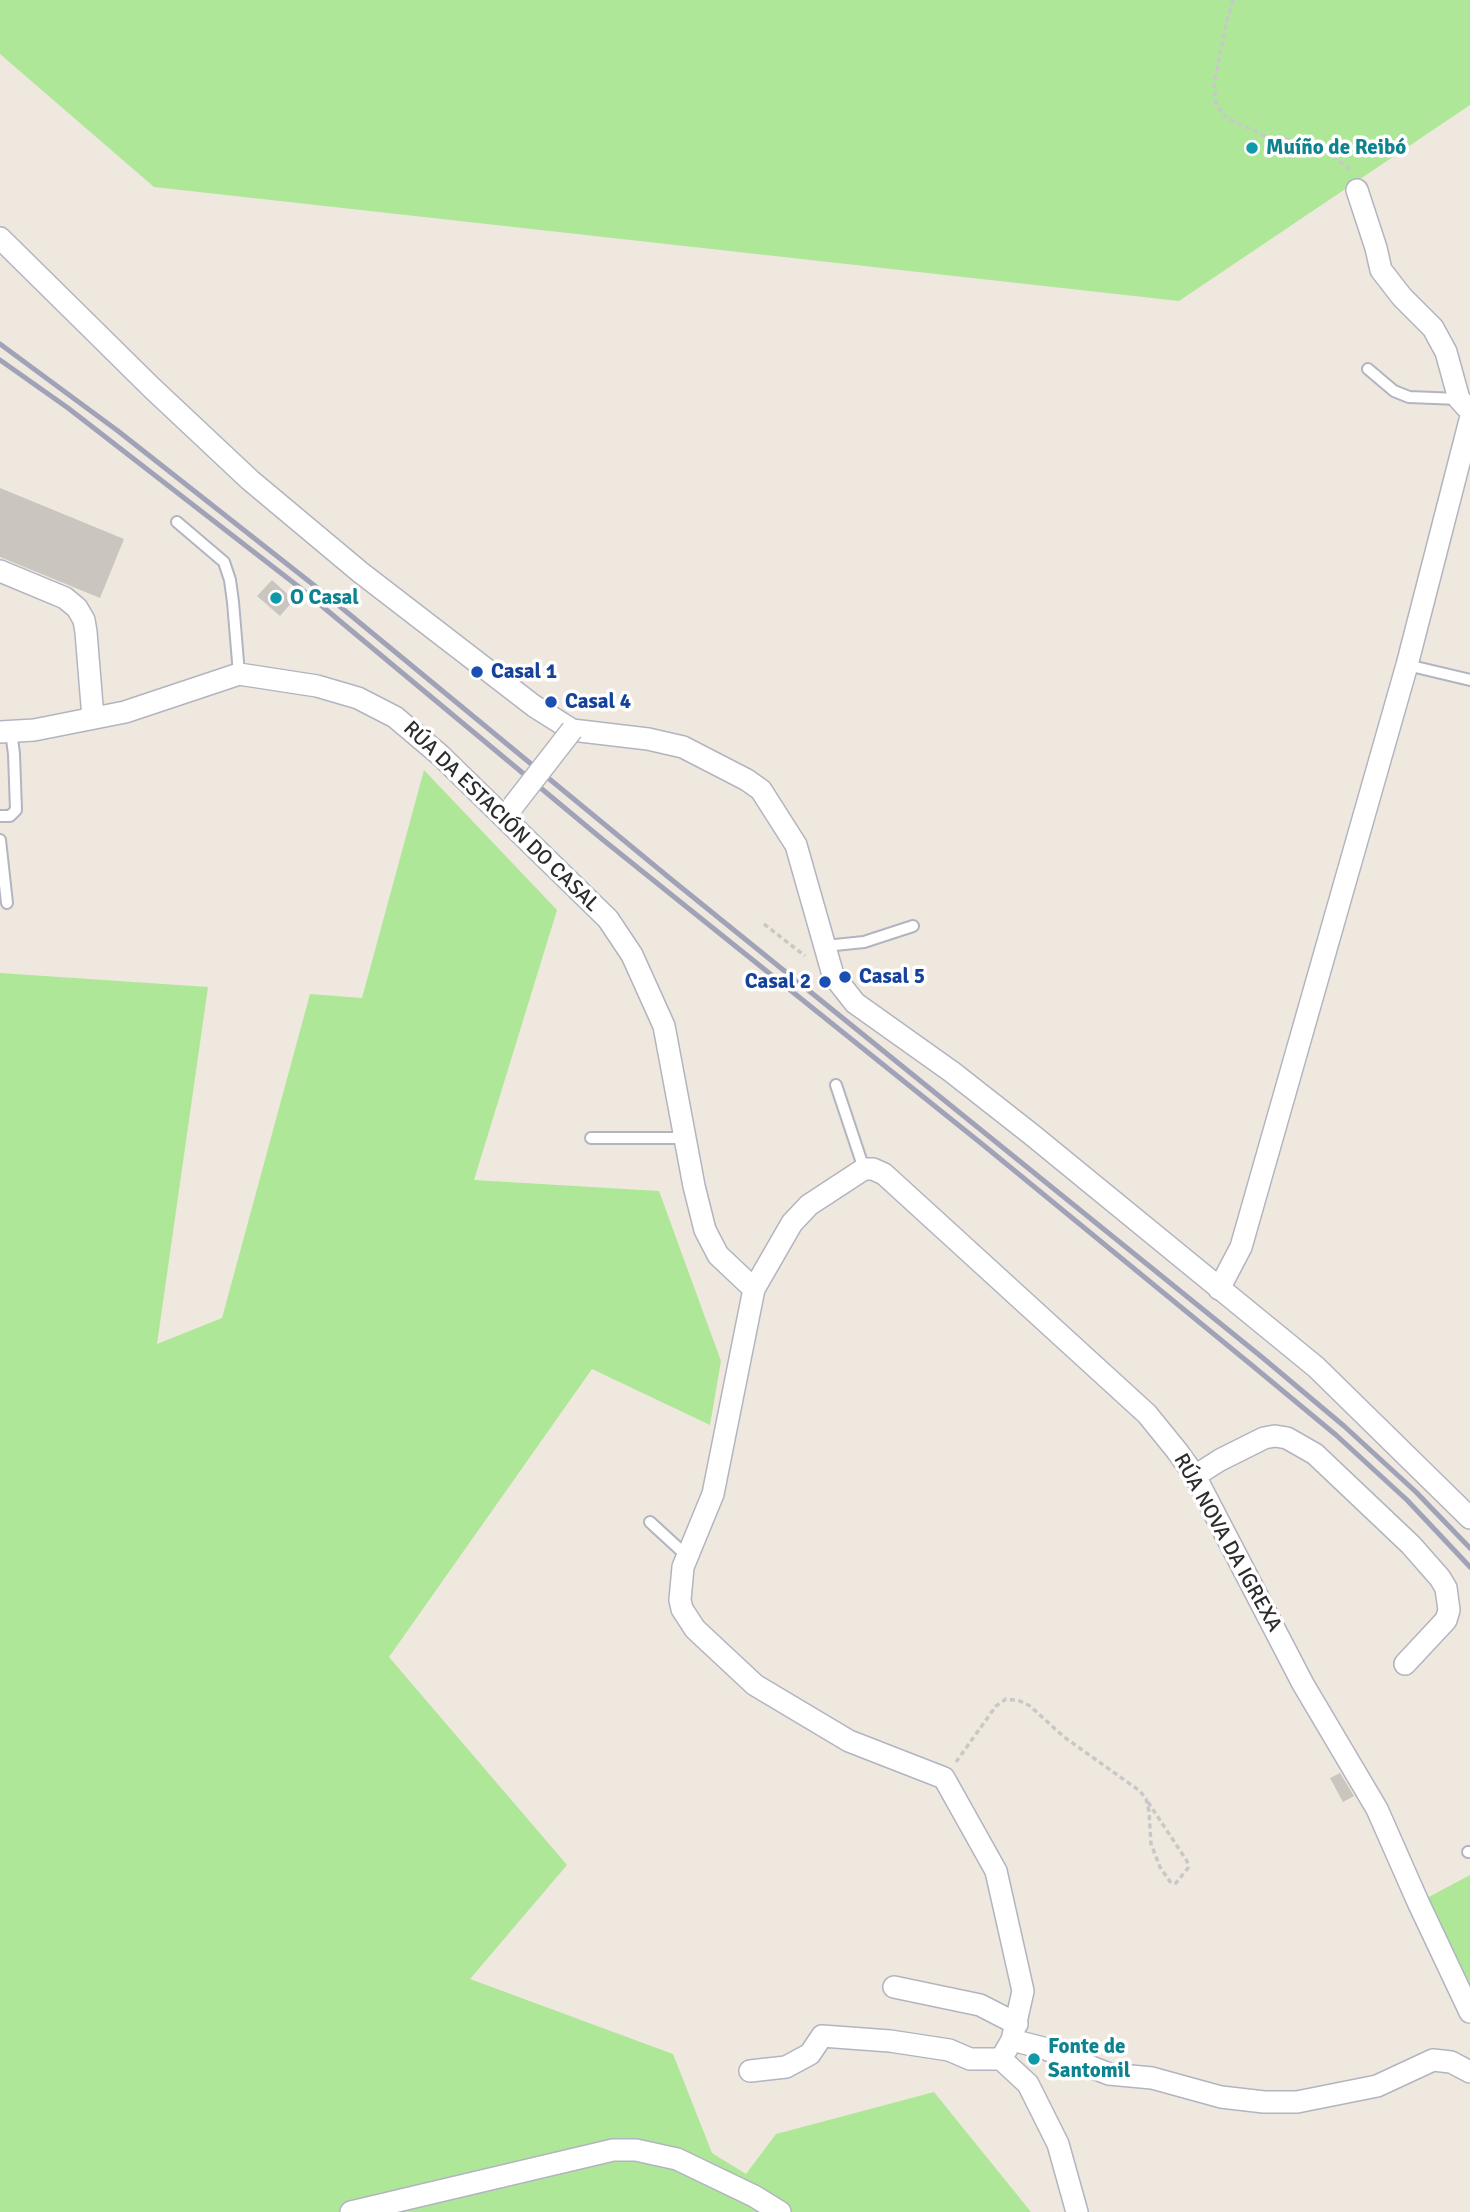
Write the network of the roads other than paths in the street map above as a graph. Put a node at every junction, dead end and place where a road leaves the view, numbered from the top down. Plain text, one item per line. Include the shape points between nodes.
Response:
1 (1357, 190) road end
2 (0, 239) edge
3 (1367, 369) dead end
4 (1464, 405) edge
5 (1470, 420) edge
6 (177, 522) dead end
7 (0, 571) edge
8 (1407, 665) junction
9 (239, 674) junction
10 (1470, 680) edge
11 (93, 718) junction
12 (572, 730) junction
13 (5, 732) edge
14 (13, 766) junction
15 (0, 768) edge
16 (508, 813) junction
17 (0, 817) edge
18 (0, 840) edge
19 (7, 903) dead end
20 (913, 926) dead end
21 (825, 946) junction
22 (836, 1085) dead end
23 (685, 1138) junction
24 (591, 1139) dead end
25 (864, 1169) junction
26 (754, 1289) junction
27 (1219, 1289) junction
28 (1195, 1476) junction
29 (1470, 1518) edge
30 (650, 1522) dead end
31 (687, 1556) junction
32 (1405, 1664) dead end
33 (894, 1987) dead end
34 (1470, 2012) edge
35 (1014, 2032) junction
36 (1001, 2059) junction
37 (750, 2071) dead end
38 (1470, 2072) edge
39 (351, 2212) edge
40 (780, 2212) edge
41 (1077, 2212) edge

1 - 4 street via 1381,270 1433,328
2 - 12 street via 250,480 360,572
3 - 4 lane via 1409,397
5 - 8 street
6 - 9 lane via 224,562 232,591
7 - 11 street via 77,607 86,632
8 - 10 lane
8 - 27 street via 1241,1247
9 - 11 street, RÚA DA ESTACIÓN DO CASAL
9 - 16 street, RÚA DA ESTACIÓN DO CASAL via 317,686 358,698 396,717
11 - 13 street, RÚA DA ESTACIÓN DO CASAL
12 - 16 street, bridge
12 - 21 street via 648,738 683,747 761,790 796,845
13 - 14 lane via 14,754
14 - 15 lane
14 - 17 lane via 16,810
16 - 23 street, RÚA DA ESTACIÓN DO CASAL via 608,919 632,955 664,1026
18 - 19 lane
20 - 21 lane via 864,942
21 - 27 street via 833,975 855,1003 1021,1126
22 - 25 lane
23 - 24 lane
23 - 26 street, RÚA DA ESTACIÓN DO CASAL via 705,1230 718,1255
25 - 26 street via 809,1205 792,1223
25 - 28 street, RÚA NOVA DA IGREXA via 884,1174 1147,1414
26 - 31 street via 713,1494
27 - 29 street via 1316,1367
28 - 32 street via 1264,1437 1287,1438 1315,1454 1411,1545 1446,1588 1446,1620
28 - 34 street, RÚA NOVA DA IGREXA via 1303,1684 1377,1809
30 - 31 lane
31 - 35 street via 679,1591 682,1609 695,1629 755,1685 849,1741 944,1778 996,1871 1023,1991
33 - 35 street via 980,2005
35 - 36 street
35 - 38 street via 1109,2074 1152,2078 1221,2097 1264,2102 1297,2102 1377,2087 1433,2060 1451,2062
36 - 37 street via 971,2059 949,2050 822,2036 810,2054 786,2067
36 - 41 street via 1028,2084 1058,2144
39 - 40 street via 625,2150 677,2159

